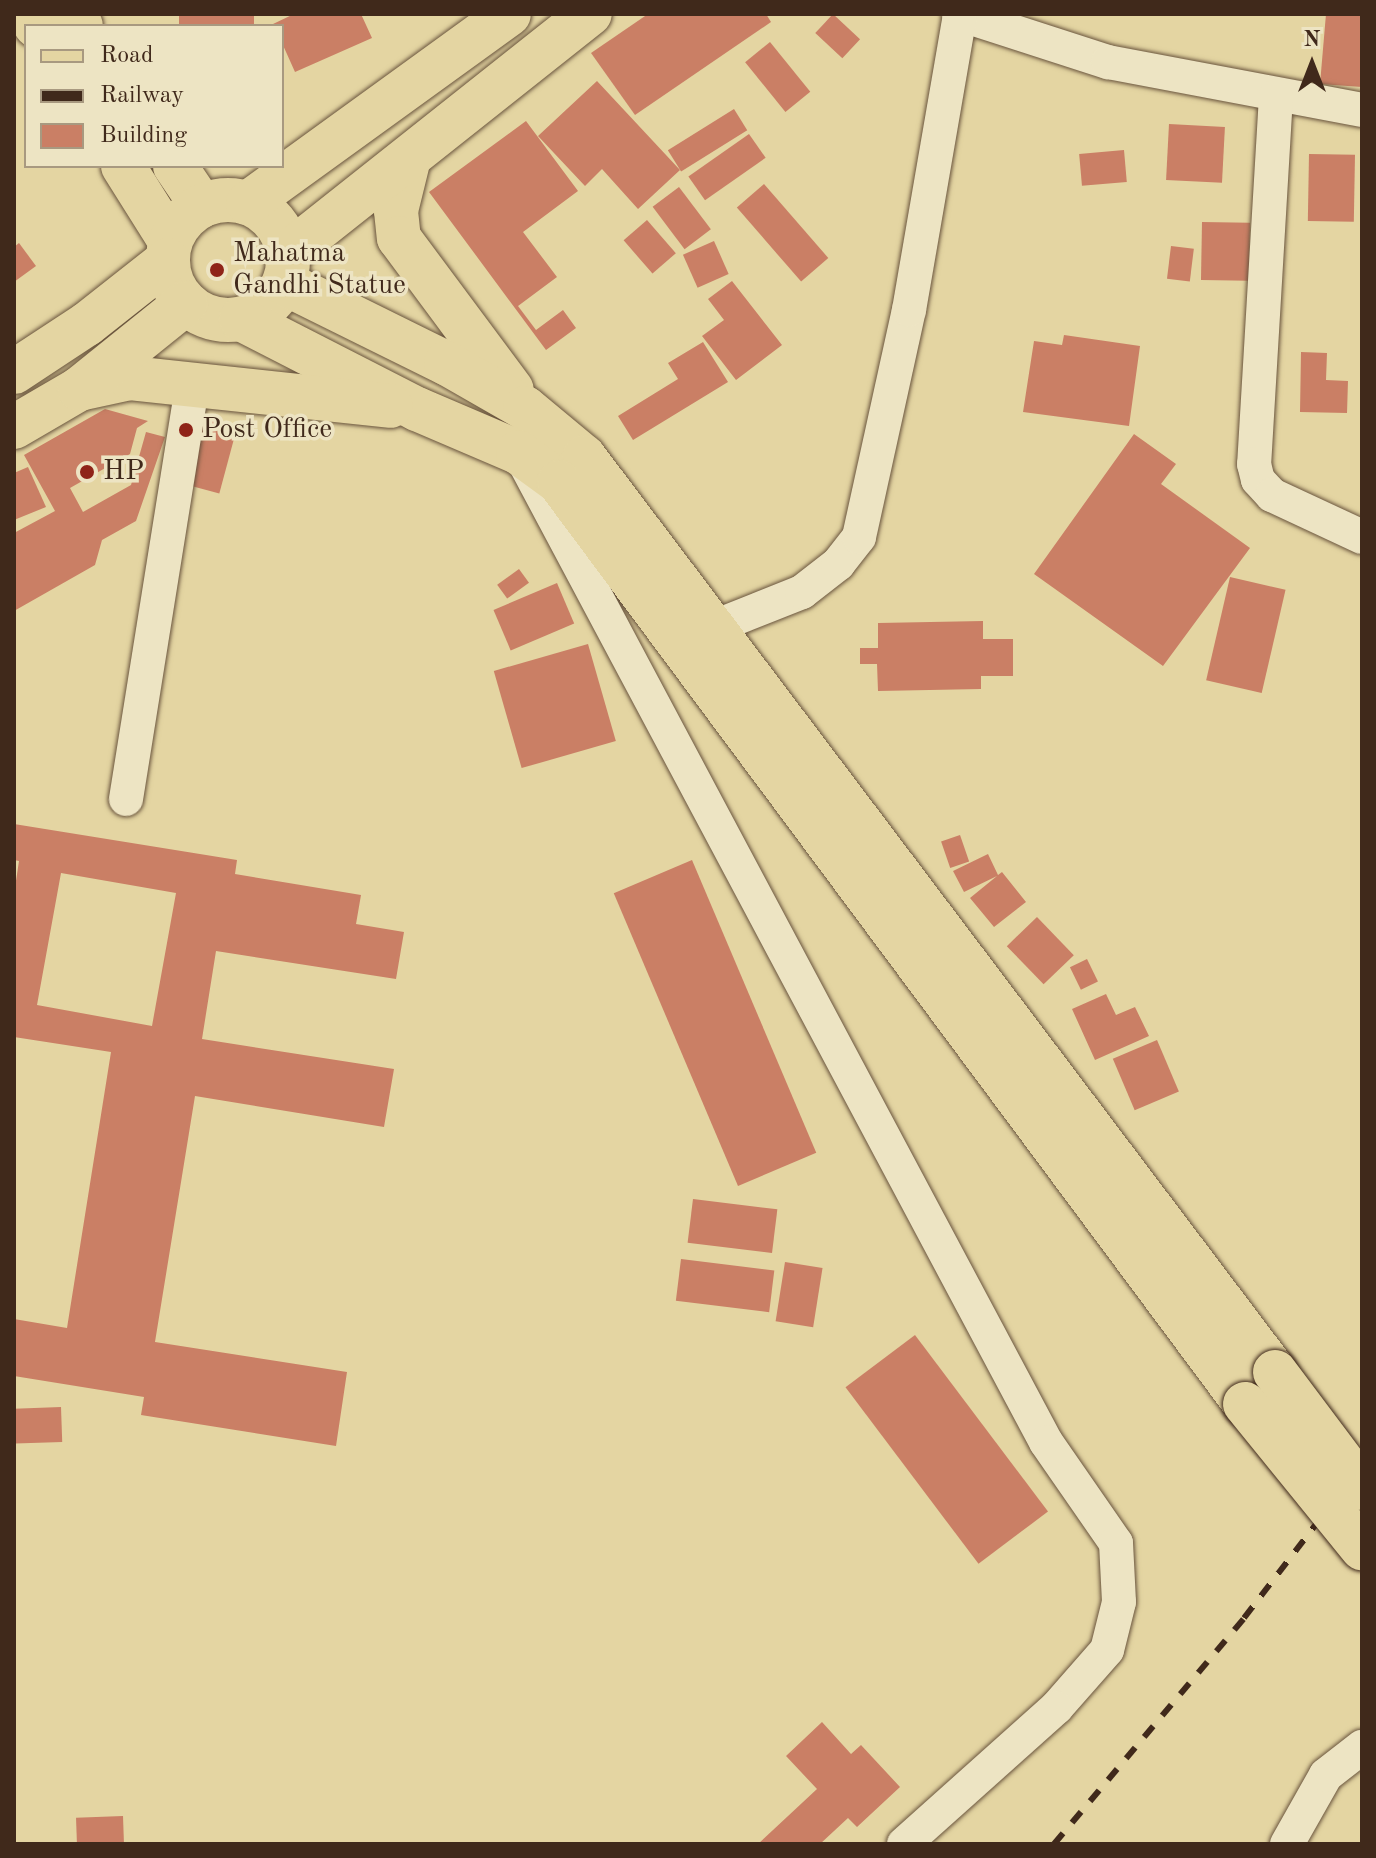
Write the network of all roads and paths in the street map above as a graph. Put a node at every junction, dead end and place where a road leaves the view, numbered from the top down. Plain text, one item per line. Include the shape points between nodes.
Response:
1 (509, 14) edge
2 (590, 14) edge
3 (960, 15) edge
4 (1276, 96) junction
5 (1362, 110) edge
6 (408, 162) junction
7 (124, 168) edge
8 (176, 168) edge
9 (248, 203) junction
10 (202, 206) junction
11 (169, 250) junction
12 (286, 268) junction
13 (186, 303) junction
14 (241, 319) junction
15 (14, 372) edge
16 (192, 385) junction
17 (79, 389) junction
18 (525, 408) junction
19 (417, 409) junction
20 (14, 427) edge
21 (518, 452) junction
22 (1362, 537) edge
23 (714, 627) junction
24 (126, 799) dead end
25 (1362, 1488) edge
26 (1362, 1548) edge
27 (1362, 1747) edge
28 (904, 1844) edge
29 (1287, 1844) edge

1 - 9 main road
2 - 6 main road
3 - 4 street via 1108,62
3 - 23 street via 909,310 859,537 838,564 802,592
4 - 5 street
4 - 22 street via 1254,464 1258,480 1272,495
6 - 12 main road
6 - 18 main road via 396,211 405,252
7 - 11 main road
8 - 10 main road
9 - 10 main road
9 - 12 main road via 276,223
10 - 11 main road via 188,215
11 - 13 main road via 176,290
11 - 15 main road via 87,324
12 - 14 main road via 274,299
12 - 18 main road
13 - 14 main road via 221,320
13 - 17 main road
14 - 19 main road
16 - 17 main road via 130,378
16 - 19 main road
16 - 24 street
17 - 20 main road
18 - 23 main road via 584,457
19 - 21 main road
21 - 26 main road, bridge via 559,482 590,522 1245,1404
21 - 28 street via 1046,1442 1116,1543 1119,1602 1107,1650 1056,1708
23 - 25 main road, bridge
27 - 29 street via 1326,1775

